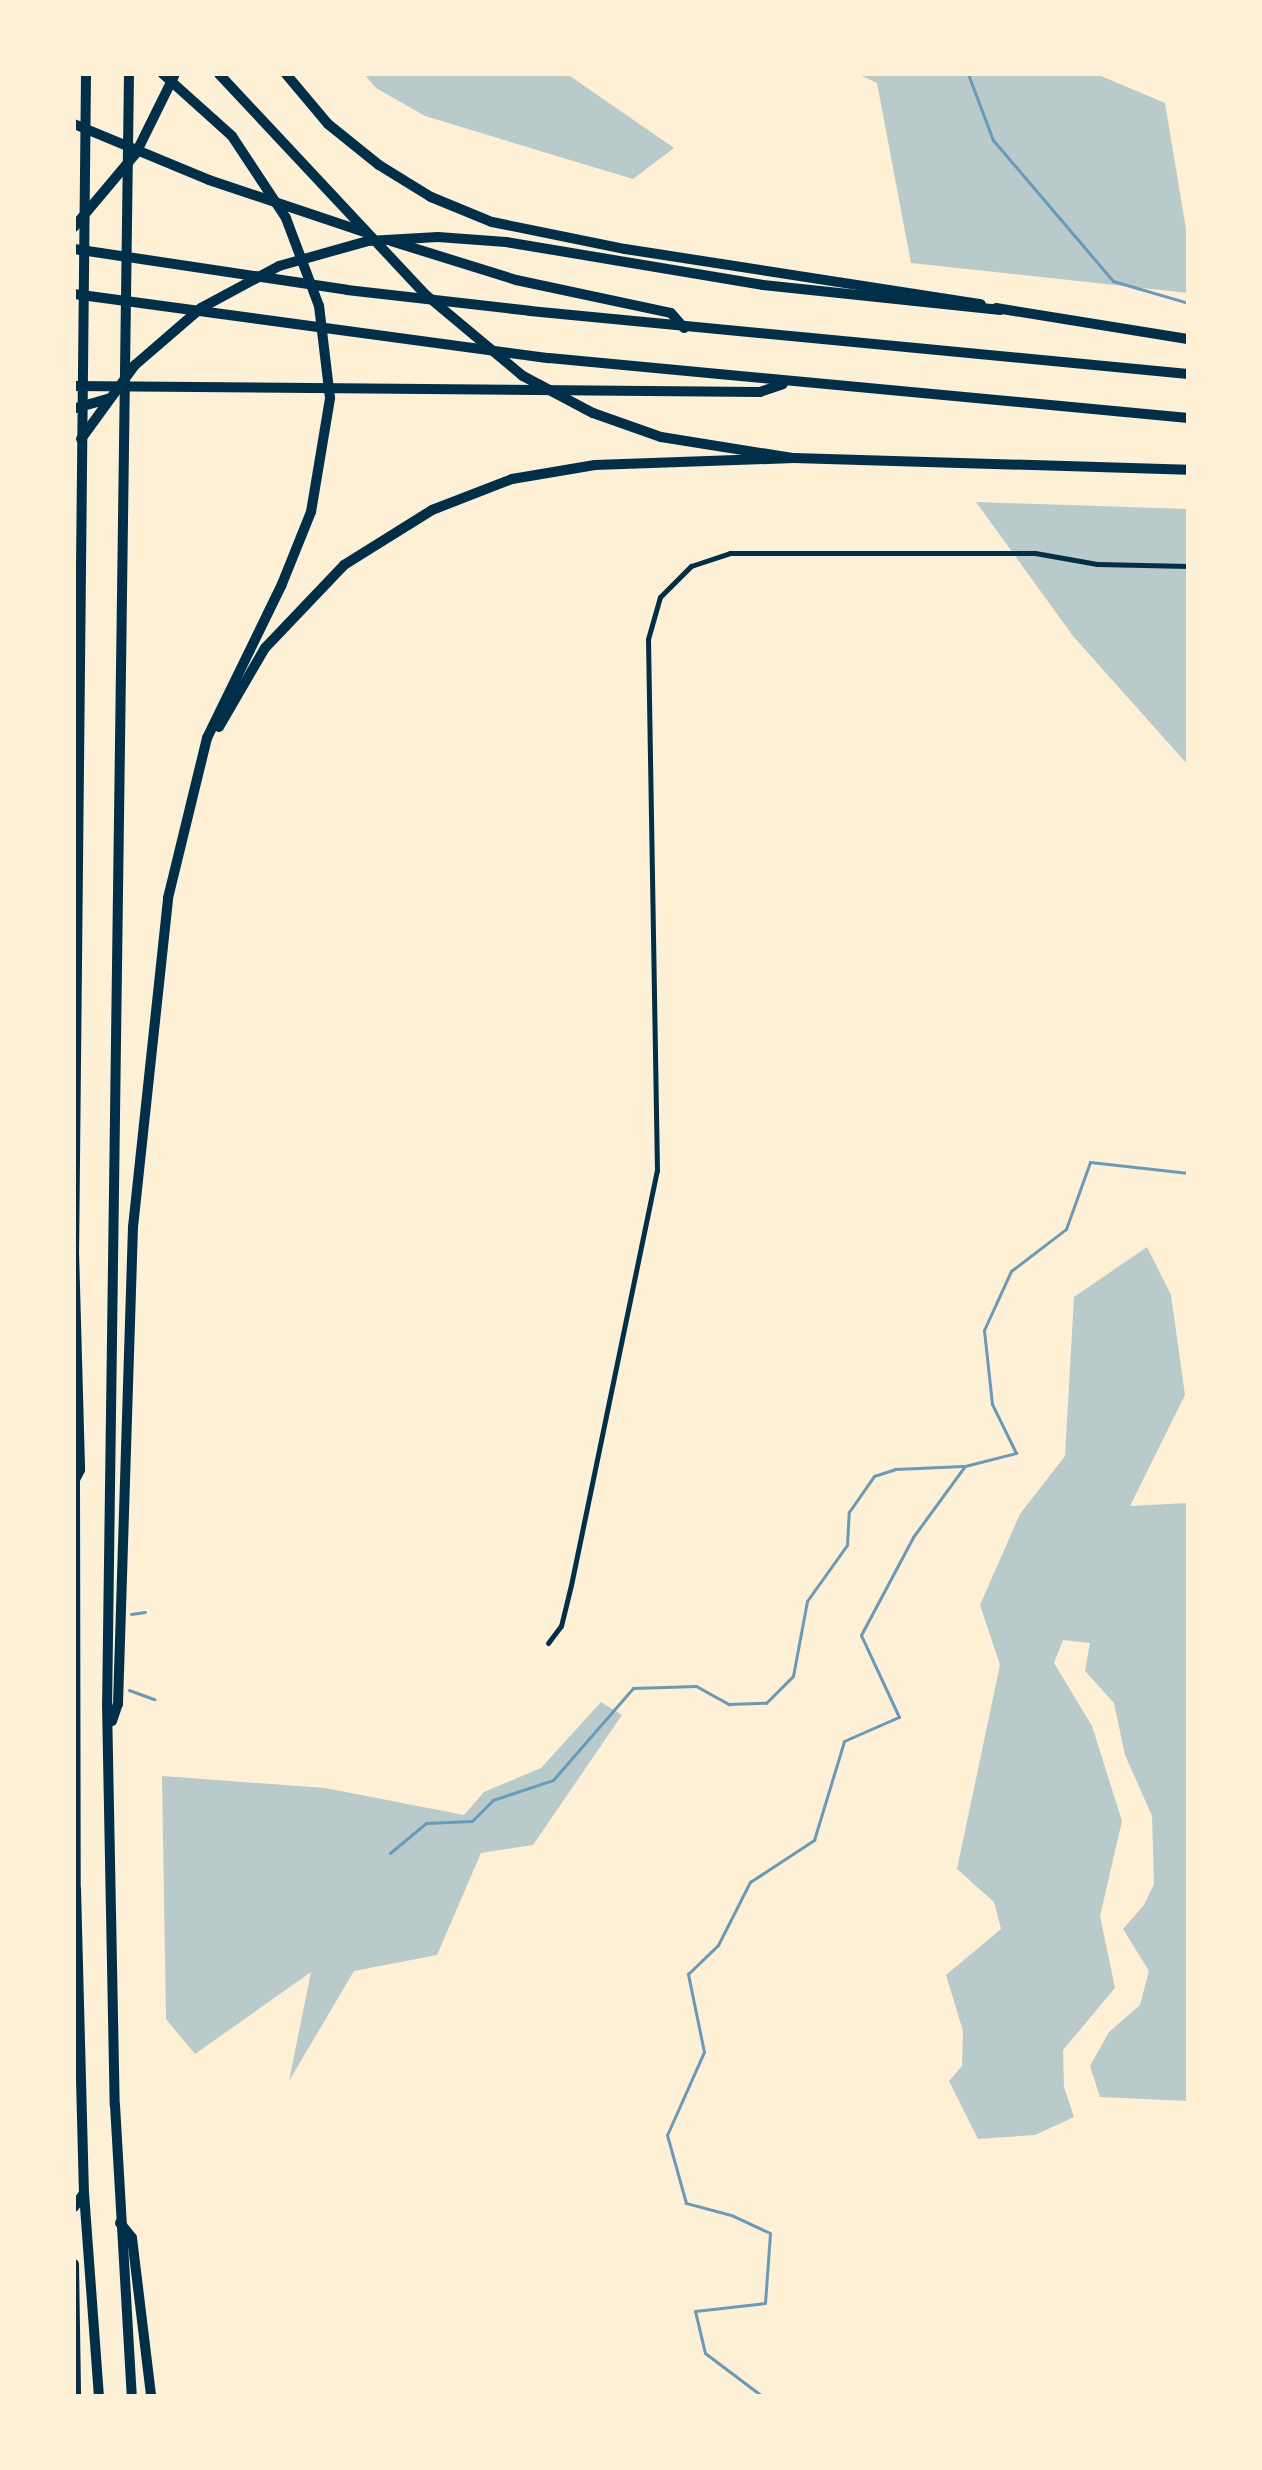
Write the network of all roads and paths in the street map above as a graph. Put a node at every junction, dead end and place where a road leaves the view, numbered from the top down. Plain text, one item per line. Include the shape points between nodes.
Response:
1 (86, 74) edge
2 (129, 74) edge
3 (163, 74) edge
4 (174, 74) edge
5 (219, 74) edge
6 (286, 74) edge
7 (74, 124) edge
8 (74, 132) edge
9 (114, 144) junction
10 (74, 227) edge
11 (74, 249) edge
12 (74, 294) edge
13 (1001, 310) junction
14 (684, 328) junction
15 (1187, 338) edge
16 (1187, 374) edge
17 (788, 382) junction
18 (74, 386) edge
19 (138, 386) junction
20 (74, 409) edge
21 (1186, 417) edge
22 (77, 454) edge
23 (794, 458) junction
24 (1188, 470) edge
25 (1188, 566) edge
26 (203, 757) junction
27 (74, 1479) edge
28 (548, 1643) dead end
29 (111, 1723) junction
30 (84, 2193) junction
31 (74, 2207) edge
32 (120, 2223) junction
33 (74, 2265) edge
34 (75, 2314) edge
35 (76, 2396) edge
36 (99, 2396) edge
37 (132, 2396) edge
38 (151, 2396) edge

1 - 22 highway
2 - 29 highway
3 - 26 highway via 232,136 274,197 307,261 326,338 328,427 298,548 239,666
4 - 10 highway via 136,153
5 - 23 highway via 426,295 497,358 567,400 632,428 688,444
6 - 13 highway via 328,124 379,165 431,197 492,222
7 - 9 highway
8 - 9 highway
9 - 14 highway via 453,262 671,313
11 - 14 highway via 347,290
12 - 17 highway via 549,358
13 - 15 highway
13 - 22 highway via 749,283 482,239 368,241 314,254 246,281 155,345 113,391
14 - 16 highway
17 - 19 highway via 760,392
17 - 21 highway
18 - 19 highway
19 - 20 highway
22 - 27 highway via 80,1470
23 - 24 highway
23 - 26 highway via 563,469 512,479 432,510 368,548 298,609 252,667
25 - 28 street via 1097,564 1035,553 730,553 691,566 660,597 648,639 657,1171 571,1585 561,1626
26 - 29 highway via 176,851 162,944 133,1227 118,1704
27 - 30 highway
29 - 32 highway via 109,1878
30 - 31 highway
30 - 36 highway
32 - 37 highway
32 - 38 highway via 132,2238
33 - 34 highway
34 - 35 highway

